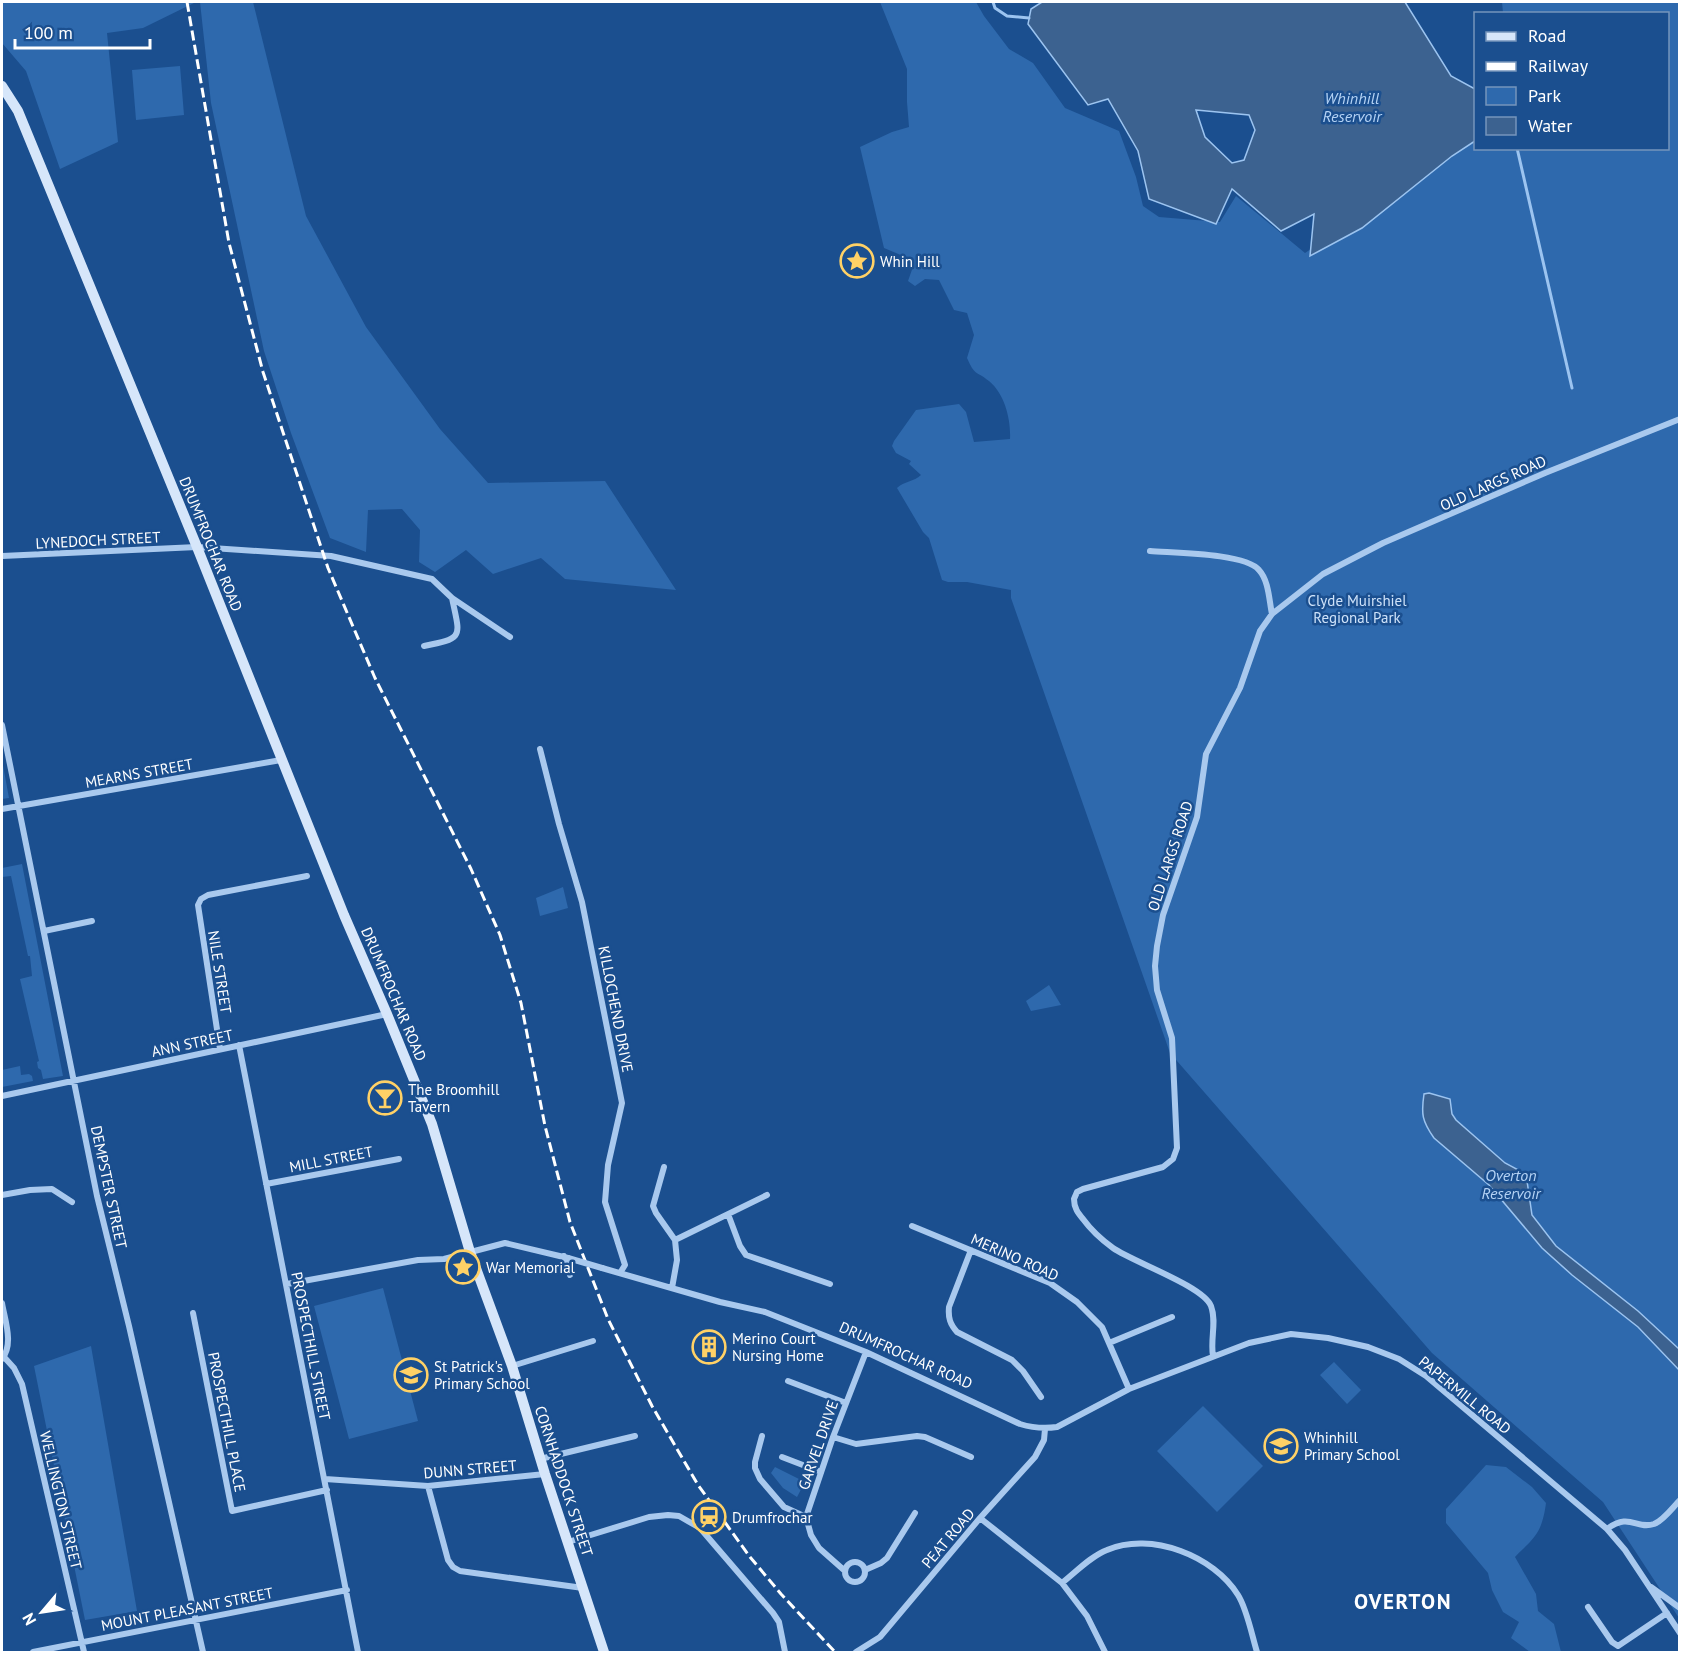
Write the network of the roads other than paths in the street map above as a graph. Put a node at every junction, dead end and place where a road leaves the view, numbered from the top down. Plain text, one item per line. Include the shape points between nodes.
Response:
1 (2, 86) edge
2 (1680, 419) edge
3 (196, 547) junction
4 (1150, 552) dead end
5 (2, 556) edge
6 (452, 598) junction
7 (1272, 614) junction
8 (510, 637) dead end
9 (424, 646) dead end
10 (2, 725) edge
11 (540, 749) dead end
12 (281, 760) junction
13 (18, 806) junction
14 (2, 809) edge
15 (307, 876) dead end
16 (92, 921) dead end
17 (44, 931) junction
18 (387, 1014) junction
19 (239, 1045) junction
20 (220, 1049) junction
21 (74, 1082) junction
22 (2, 1096) edge
23 (399, 1159) dead end
24 (664, 1167) dead end
25 (267, 1184) junction
26 (2, 1195) edge
27 (767, 1195) dead end
28 (72, 1202) dead end
29 (728, 1214) junction
30 (912, 1226) dead end
31 (675, 1240) junction
32 (971, 1250) junction
33 (471, 1252) junction
34 (566, 1257) junction
35 (620, 1273) junction
36 (570, 1275) dead end
37 (287, 1284) junction
38 (830, 1284) dead end
39 (672, 1288) junction
40 (2, 1303) edge
41 (193, 1313) dead end
42 (1172, 1317) dead end
43 (593, 1341) dead end
44 (1109, 1343) junction
45 (866, 1352) junction
46 (1213, 1356) junction
47 (3, 1358) edge
48 (512, 1366) junction
49 (788, 1381) dead end
50 (1129, 1389) junction
51 (1041, 1397) dead end
52 (846, 1403) junction
53 (1045, 1429) junction
54 (635, 1436) dead end
55 (762, 1436) dead end
56 (833, 1437) junction
57 (782, 1457) dead end
58 (971, 1457) dead end
59 (540, 1459) junction
60 (821, 1472) junction
61 (545, 1474) junction
62 (325, 1479) junction
63 (428, 1486) junction
64 (327, 1490) junction
65 (1680, 1500) edge
66 (915, 1513) dead end
67 (806, 1517) junction
68 (980, 1518) junction
69 (1607, 1529) junction
70 (568, 1542) junction
71 (865, 1570) junction
72 (844, 1571) junction
73 (1062, 1583) junction
74 (1648, 1585) junction
75 (583, 1588) junction
76 (347, 1590) junction
77 (1588, 1607) dead end
78 (1680, 1608) edge
79 (1667, 1613) junction
80 (196, 1619) junction
81 (1680, 1633) edge
82 (82, 1642) junction
83 (33, 1653) edge
84 (84, 1653) edge
85 (203, 1653) edge
86 (358, 1653) edge
87 (604, 1653) edge
88 (785, 1653) edge
89 (856, 1653) edge
90 (1106, 1653) edge
91 (1257, 1653) edge

1 - 3 main road, DRUMFROCHAR ROAD via 18,111
2 - 7 street, OLD LARGS ROAD via 1383,543 1323,574
3 - 5 street, LYNEDOCH STREET
3 - 6 street, LYNEDOCH STREET via 331,556 432,579
3 - 12 main road, DRUMFROCHAR ROAD
4 - 7 street via 1249,563 1258,568 1264,579
6 - 8 street, LYNEDOCH STREET
6 - 9 street via 458,628 454,637
7 - 46 street, OLD LARGS ROAD via 1260,631 1240,688 1206,754 1197,817 1163,915 1157,946 1157,990 1172,1038 1177,1148 1163,1167 1083,1189 1074,1199 1089,1227 1114,1249 1199,1293 1210,1305
10 - 13 street, DEMPSTER STREET
11 - 35 street, KILLOCHEND DRIVE via 582,902 622,1103 608,1165 605,1202 625,1265
12 - 13 street, MEARNS STREET
12 - 18 main road, DRUMFROCHAR ROAD
13 - 14 street, MEARNS STREET
13 - 17 street, DEMPSTER STREET
15 - 20 street, NILE STREET via 201,899 198,906
16 - 17 street
17 - 21 street, DEMPSTER STREET
18 - 19 street, ANN STREET
18 - 33 main road, DRUMFROCHAR ROAD via 432,1124
19 - 20 street, ANN STREET
19 - 25 street, PROSPECTHILL STREET
20 - 21 street, ANN STREET
21 - 22 street, ANN STREET
21 - 80 street, DEMPSTER STREET
23 - 25 street, MILL STREET
24 - 31 street via 653,1206
25 - 37 street, PROSPECTHILL STREET
26 - 28 street via 52,1189
27 - 29 street
29 - 31 street
29 - 38 street via 746,1255
30 - 32 street, MERINO ROAD
31 - 39 street
32 - 44 street, MERINO ROAD via 1050,1283 1091,1315
32 - 51 street via 949,1307 951,1326 1012,1360
33 - 34 street, DRUMFROCHAR ROAD via 505,1243
33 - 37 street
33 - 48 main road, CORNHADDOCK STREET
34 - 35 street, DRUMFROCHAR ROAD, bridge
34 - 36 street
35 - 39 street, DRUMFROCHAR ROAD
37 - 62 street, PROSPECTHILL STREET
39 - 45 street, DRUMFROCHAR ROAD via 765,1312
40 - 47 street, WELLINGTON STREET via 9,1342
41 - 64 street, PROSPECTHILL PLACE via 232,1511
42 - 44 street
43 - 48 street
44 - 50 street, MERINO ROAD
45 - 52 street, GARVEL DRIVE
45 - 53 street, DRUMFROCHAR ROAD via 1020,1424
46 - 50 street
46 - 69 street, PAPERMILL ROAD via 1291,1334 1368,1347 1399,1359 1426,1376
47 - 82 street, WELLINGTON STREET via 22,1384
48 - 59 main road, CORNHADDOCK STREET
49 - 52 street
50 - 53 street via 1057,1427
52 - 56 street, GARVEL DRIVE
53 - 68 street, PEAT ROAD via 1035,1458
54 - 59 street
55 - 67 street via 755,1462 760,1479 784,1507
56 - 58 street via 856,1444 925,1437
56 - 60 street, GARVEL DRIVE
57 - 60 street
59 - 61 main road, CORNHADDOCK STREET
60 - 67 street, GARVEL DRIVE
61 - 63 street, DUNN STREET
61 - 70 main road, CORNHADDOCK STREET
62 - 63 street, DUNN STREET
62 - 64 street, PROSPECTHILL STREET
63 - 75 street via 453,1567
64 - 76 street, PROSPECTHILL STREET
65 - 69 street via 1655,1524 1622,1521
66 - 71 street via 887,1558
67 - 72 street via 819,1548
68 - 73 street
68 - 89 street, PEAT ROAD via 880,1636
69 - 74 street, PAPERMILL ROAD
70 - 75 main road, CORNHADDOCK STREET
70 - 88 street via 649,1518 679,1516 700,1528 773,1612
71 - 72 street via 855,1561
71 - 72 street via 863,1578 855,1582 847,1579
73 - 90 street via 1087,1616
73 - 91 street via 1106,1550 1129,1544 1150,1543 1186,1553 1214,1569 1239,1597
74 - 78 street
74 - 79 street, PAPERMILL ROAD
75 - 87 main road, CORNHADDOCK STREET
76 - 80 street, MOUNT PLEASANT STREET
76 - 86 street, PROSPECTHILL STREET
77 - 79 street via 1618,1646
79 - 81 street, PAPERMILL ROAD
80 - 82 street, MOUNT PLEASANT STREET
80 - 85 street, DEMPSTER STREET
82 - 83 street, MOUNT PLEASANT STREET
82 - 84 street, WELLINGTON STREET

